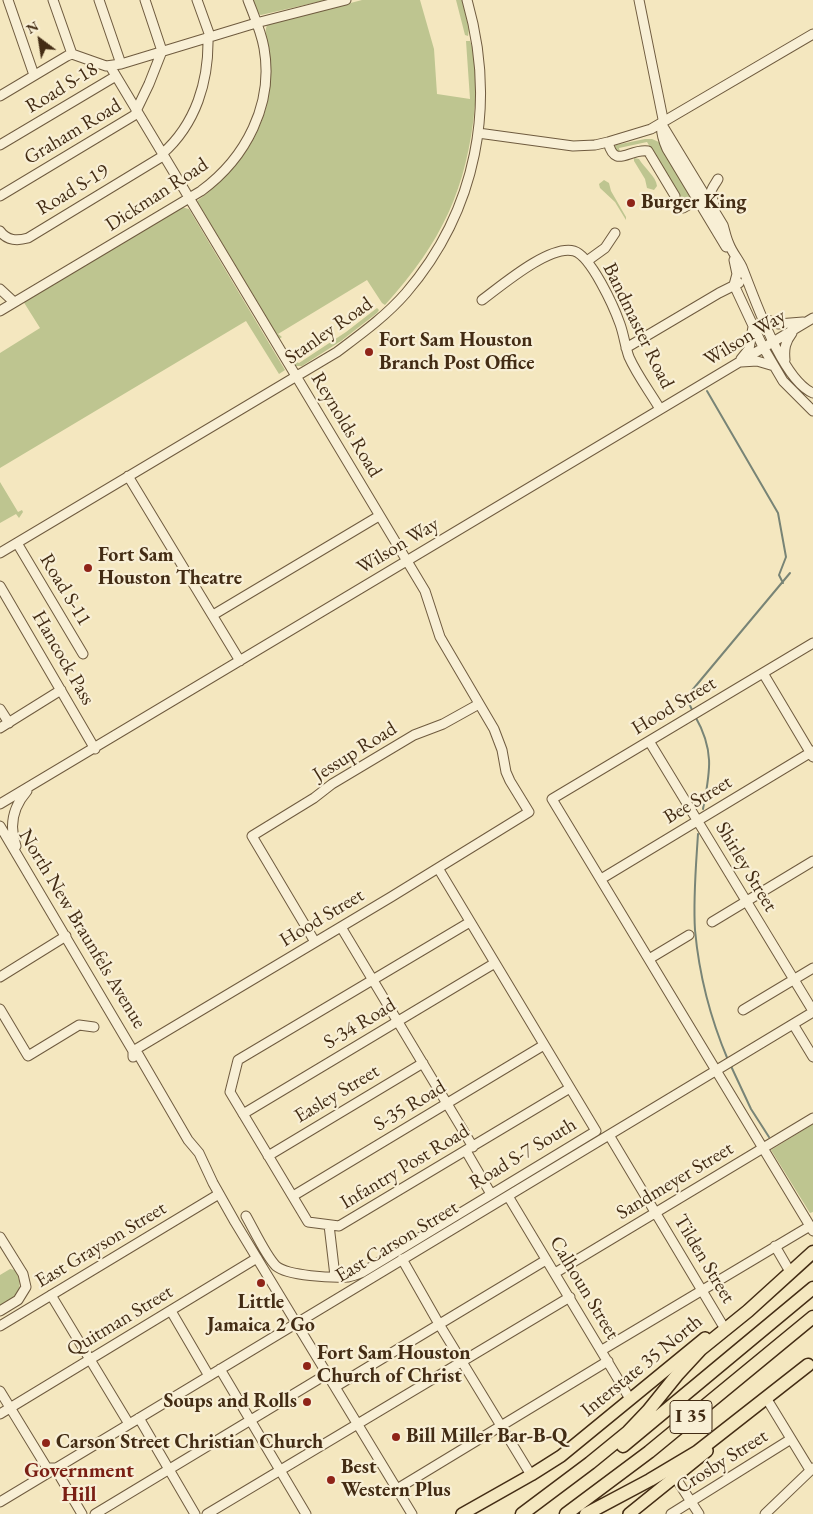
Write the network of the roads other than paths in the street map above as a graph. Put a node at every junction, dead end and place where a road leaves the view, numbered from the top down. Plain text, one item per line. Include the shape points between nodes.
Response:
1 (8, 0) edge
2 (53, 0) edge
3 (98, 0) edge
4 (144, 0) edge
5 (197, 0) edge
6 (248, 0) edge
7 (346, 0) edge
8 (467, 0) edge
9 (639, 0) edge
10 (256, 23) junction
11 (813, 34) edge
12 (209, 37) junction
13 (162, 50) junction
14 (72, 54) junction
15 (120, 64) junction
16 (110, 66) junction
17 (34, 75) junction
18 (116, 76) junction
19 (0, 96) edge
20 (137, 112) junction
21 (661, 123) junction
22 (478, 133) junction
23 (608, 142) junction
24 (0, 145) edge
25 (163, 155) junction
26 (695, 178) junction
27 (0, 196) edge
28 (676, 196) dead end
29 (189, 198) junction
30 (697, 200) junction
31 (683, 208) dead end
32 (723, 225) junction
33 (0, 231) edge
34 (615, 233) dead end
35 (587, 261) junction
36 (746, 280) junction
37 (734, 285) junction
38 (0, 289) edge
39 (482, 300) dead end
40 (14, 302) junction
41 (0, 311) edge
42 (763, 318) junction
43 (811, 319) edge
44 (753, 327) junction
45 (795, 329) junction
46 (774, 342) junction
47 (626, 348) junction
48 (763, 348) junction
49 (738, 363) junction
50 (785, 363) junction
51 (774, 366) junction
52 (296, 376) junction
53 (813, 393) edge
54 (660, 410) junction
55 (813, 411) edge
56 (128, 476) junction
57 (379, 516) junction
58 (17, 543) junction
59 (0, 553) edge
60 (407, 561) junction
61 (0, 586) edge
62 (213, 615) junction
63 (813, 643) edge
64 (83, 654) dead end
65 (240, 661) junction
66 (763, 673) junction
67 (61, 690) junction
68 (479, 704) junction
69 (0, 709) edge
70 (9, 723) junction
71 (0, 728) edge
72 (649, 741) junction
73 (95, 748) junction
74 (812, 753) edge
75 (31, 786) junction
76 (0, 804) edge
77 (528, 812) joint
78 (698, 821) junction
79 (0, 826) edge
80 (813, 861) edge
81 (438, 868) junction
82 (26, 870) junction
83 (601, 879) junction
84 (746, 901) junction
85 (470, 922) junction
86 (712, 922) dead end
87 (341, 926) junction
88 (689, 935) dead end
89 (66, 936) junction
90 (315, 942) junction
91 (649, 959) junction
92 (495, 963) junction
93 (813, 968) edge
94 (0, 977) edge
95 (794, 979) junction
96 (373, 980) junction
97 (0, 1010) edge
98 (744, 1010) dead end
99 (813, 1012) edge
100 (398, 1022) junction
101 (793, 1024) junction
102 (94, 1027) dead end
103 (544, 1046) junction
104 (133, 1051) junction
105 (813, 1057) edge
106 (423, 1063) junction
107 (717, 1070) junction
108 (570, 1088) junction
109 (448, 1104) junction
110 (243, 1114) junction
111 (813, 1118) edge
112 (609, 1135) junction
113 (763, 1147) junction
114 (469, 1149) junction
115 (268, 1156) junction
116 (219, 1194) junction
117 (491, 1194) junction
118 (293, 1196) junction
119 (508, 1196) junction
120 (656, 1213) junction
121 (246, 1216) dead end
122 (330, 1225) junction
123 (808, 1229) edge
124 (0, 1237) edge
125 (775, 1246) junction
126 (813, 1251) edge
127 (257, 1258) junction
128 (402, 1259) junction
129 (546, 1260) junction
130 (789, 1270) junction
131 (555, 1273) junction
132 (334, 1276) junction
133 (702, 1290) junction
134 (811, 1290) edge
135 (52, 1295) junction
136 (570, 1297) junction
137 (0, 1311) edge
138 (171, 1311) junction
139 (813, 1317) edge
140 (297, 1323) junction
141 (439, 1324) junction
142 (722, 1324) junction
143 (0, 1326) edge
144 (602, 1350) junction
145 (91, 1360) junction
146 (463, 1361) junction
147 (608, 1361) junction
148 (810, 1363) edge
149 (220, 1369) junction
150 (327, 1374) junction
151 (209, 1376) junction
152 (335, 1387) junction
153 (0, 1391) edge
154 (630, 1399) junction
155 (768, 1401) junction
156 (10, 1408) junction
157 (0, 1414) edge
158 (139, 1418) junction
159 (250, 1420) junction
160 (129, 1424) junction
161 (358, 1425) junction
162 (502, 1425) junction
163 (791, 1439) junction
164 (55, 1468) junction
165 (168, 1469) junction
166 (812, 1469) edge
167 (280, 1471) junction
168 (531, 1475) junction
169 (675, 1477) junction
170 (397, 1489) junction
171 (691, 1501) junction
172 (0, 1502) edge
173 (82, 1514) edge
174 (95, 1514) edge
175 (195, 1514) edge
176 (207, 1514) edge
177 (306, 1514) edge
178 (412, 1514) edge
179 (462, 1514) edge
180 (522, 1514) edge
181 (529, 1514) edge
182 (566, 1514) edge
183 (586, 1514) edge
184 (629, 1514) edge
185 (671, 1514) edge
186 (699, 1514) edge
187 (765, 1514) edge

1 - 17 street
2 - 14 street
3 - 15 street
4 - 13 street
5 - 12 street
6 - 10 street, Dickman Road
7 - 10 street
8 - 22 street, Stanley Road via 481,69
9 - 21 street via 663,119
10 - 12 street
10 - 29 street, Dickman Road via 264,48 265,78 256,122 243,149 224,172
11 - 21 street
12 - 13 street
12 - 25 street, Road S-19 via 205,81 197,105 186,127
13 - 15 street
13 - 20 street, Graham Road
14 - 16 street
14 - 17 street
15 - 16 street
16 - 18 street, Reynolds Road
17 - 19 street
18 - 20 street, Reynolds Road
18 - 24 street, Road S-18
20 - 25 street, Reynolds Road
20 - 27 street, Graham Road
21 - 23 street
21 - 26 street
21 - 30 street via 666,149
22 - 23 street via 573,146
22 - 52 street, Stanley Road via 473,164 460,202 441,243 421,273 396,304 370,328
23 - 28 street via 614,156 648,151
25 - 29 street, Reynolds Road
25 - 33 street, Road S-19 via 28,238 14,240
26 - 32 street
26 - 32 street via 703,183 718,179 710,195 722,216
29 - 40 street, Dickman Road
29 - 52 street, Reynolds Road
30 - 31 street
30 - 37 street via 733,258 737,274
32 - 36 street
34 - 35 street via 605,248
35 - 39 street, Bandmaster Road via 574,251 554,253 532,264
35 - 47 street, Bandmaster Road via 611,302
36 - 37 street
36 - 42 street
37 - 44 street
37 - 47 street
38 - 40 street
40 - 41 street, Dickman Road
42 - 43 street via 778,324
42 - 46 street
43 - 45 street, Wilson Way
44 - 48 street
44 - 49 street via 749,349
45 - 46 street, Wilson Way
45 - 50 street via 786,341
46 - 48 street, Wilson Way
46 - 50 street
47 - 54 street, Bandmaster Road
48 - 49 street, Wilson Way
48 - 51 street
49 - 51 street via 757,361
49 - 54 street, Wilson Way
50 - 53 street via 799,384
51 - 55 street via 788,386
52 - 56 street, Stanley Road
52 - 57 street, Reynolds Road
54 - 60 street, Wilson Way
56 - 58 street, Stanley Road
56 - 62 street
57 - 60 street, Reynolds Road
57 - 62 street
58 - 59 street, Stanley Road
58 - 64 street, Road S-11
60 - 65 street, Wilson Way
60 - 68 street, Reynolds Road via 431,607 440,637
61 - 67 street, Hancock Pass
62 - 65 street
63 - 66 street, Hood Street
65 - 73 street, Wilson Way
66 - 72 street, Hood Street
66 - 74 street
67 - 70 street
67 - 73 street, Hancock Pass
68 - 77 street, Reynolds Road via 498,739 510,781
68 - 90 street, Jessup Road via 456,718 414,735 252,836
69 - 70 street
70 - 71 street
72 - 78 street, Shirley Street
72 - 83 street, Hood Street via 552,799
73 - 75 street, Wilson Way
74 - 78 street, Bee Street
75 - 76 street, Wilson Way
75 - 82 street via 16,808 12,828
77 - 81 street, Hood Street
78 - 83 street, Bee Street
78 - 84 street, Shirley Street
79 - 82 street, North New Braunfels Avenue
80 - 84 street
81 - 85 street
81 - 87 street, Hood Street
82 - 89 street, North New Braunfels Avenue
83 - 91 street
84 - 86 street
84 - 95 street, Shirley Street
85 - 92 street
85 - 96 street, Infantry Post Road
87 - 90 street, Hood Street
87 - 96 street
88 - 91 street
89 - 94 street
89 - 104 street, North New Braunfels Avenue
90 - 104 street, Hood Street
91 - 107 street
92 - 100 street, S-34 Road
92 - 103 street
93 - 95 street
95 - 98 street
95 - 99 street, Shirley Street
96 - 100 street
96 - 110 street, Infantry Post Road via 238,1060 230,1092
97 - 102 street via 28,1056 79,1025
99 - 101 street, East Carson Street
100 - 106 street
100 - 110 street, S-34 Road
101 - 105 street
101 - 107 street, East Carson Street
103 - 108 street
103 - 109 street, S-35 Road
104 - 116 street, North New Braunfels Avenue via 204,1175
106 - 109 street
106 - 115 street, Easley Street
107 - 112 street, East Carson Street
107 - 113 street
108 - 114 street, Infantry Post Road
108 - 117 street, Road S-7 South via 596,1131
109 - 114 street
109 - 118 street, S-35 Road
110 - 115 street, Infantry Post Road
111 - 113 street, Sandmeyer Street
112 - 119 street, East Carson Street
112 - 120 street, Tilden Street
113 - 120 street, Sandmeyer Street
113 - 123 street
114 - 117 street
114 - 122 street, Infantry Post Road via 342,1225
115 - 118 street, Infantry Post Road
116 - 127 street, North New Braunfels Avenue
116 - 135 street, East Grayson Street
117 - 132 street, Road S-7 South via 363,1272 349,1277
118 - 122 street, Infantry Post Road via 308,1222
119 - 128 street, East Carson Street
119 - 129 street, Calhoun Street
120 - 131 street, Sandmeyer Street
120 - 133 street, Tilden Street
121 - 132 street, Road S-7 South via 280,1268 303,1274
122 - 132 street
123 - 125 street
124 - 137 street via 23,1274 25,1288 18,1300
125 - 130 street
125 - 133 street
126 - 130 main road, Interstate 35 North
126 - 180 highway via 702,1349 628,1432
127 - 138 street, Quitman Street
127 - 140 street, North New Braunfels Avenue
128 - 140 street, East Carson Street
128 - 141 street
129 - 131 street, Calhoun Street
129 - 141 street
130 - 142 main road, Interstate 35 North
131 - 136 street, Calhoun Street
133 - 142 street, Tilden Street
133 - 144 street
134 - 181 highway, I 35 via 626,1444
135 - 143 street, East Grayson Street
135 - 145 street
136 - 144 street, Calhoun Street
136 - 146 street
138 - 145 street, Quitman Street
138 - 151 street
139 - 182 highway, I 35 via 649,1452
140 - 149 street, East Carson Street
140 - 150 street, North New Braunfels Avenue
141 - 146 street
141 - 152 street
142 - 154 main road, Interstate 35 North
144 - 147 street, Calhoun Street
145 - 156 street, Quitman Street
145 - 160 street
146 - 161 street
146 - 162 street
147 - 154 street, Calhoun Street
147 - 162 street
148 - 155 main road
148 - 183 highway via 697,1452
149 - 151 street, East Carson Street
149 - 159 street
150 - 152 street, North New Braunfels Avenue
150 - 159 street
151 - 158 street, East Carson Street
152 - 161 street, North New Braunfels Avenue
153 - 156 street
154 - 168 main road, Interstate 35 North via 561,1456
155 - 163 street
155 - 169 main road
156 - 157 street, Quitman Street
156 - 164 street via 47,1468
158 - 160 street, East Carson Street
158 - 165 street
159 - 165 street
159 - 167 street
160 - 164 street, East Carson Street
161 - 167 street
161 - 170 street, North New Braunfels Avenue
162 - 168 street
162 - 170 street
163 - 166 street
163 - 171 street, Crosby Street
164 - 172 street, East Carson Street
164 - 173 street
165 - 174 street
165 - 175 street
166 - 187 street
167 - 176 street
167 - 177 street
168 - 179 main road, Interstate 35 North
169 - 171 street
169 - 184 main road
170 - 178 street, North New Braunfels Avenue
171 - 185 street, Crosby Street
171 - 186 street

